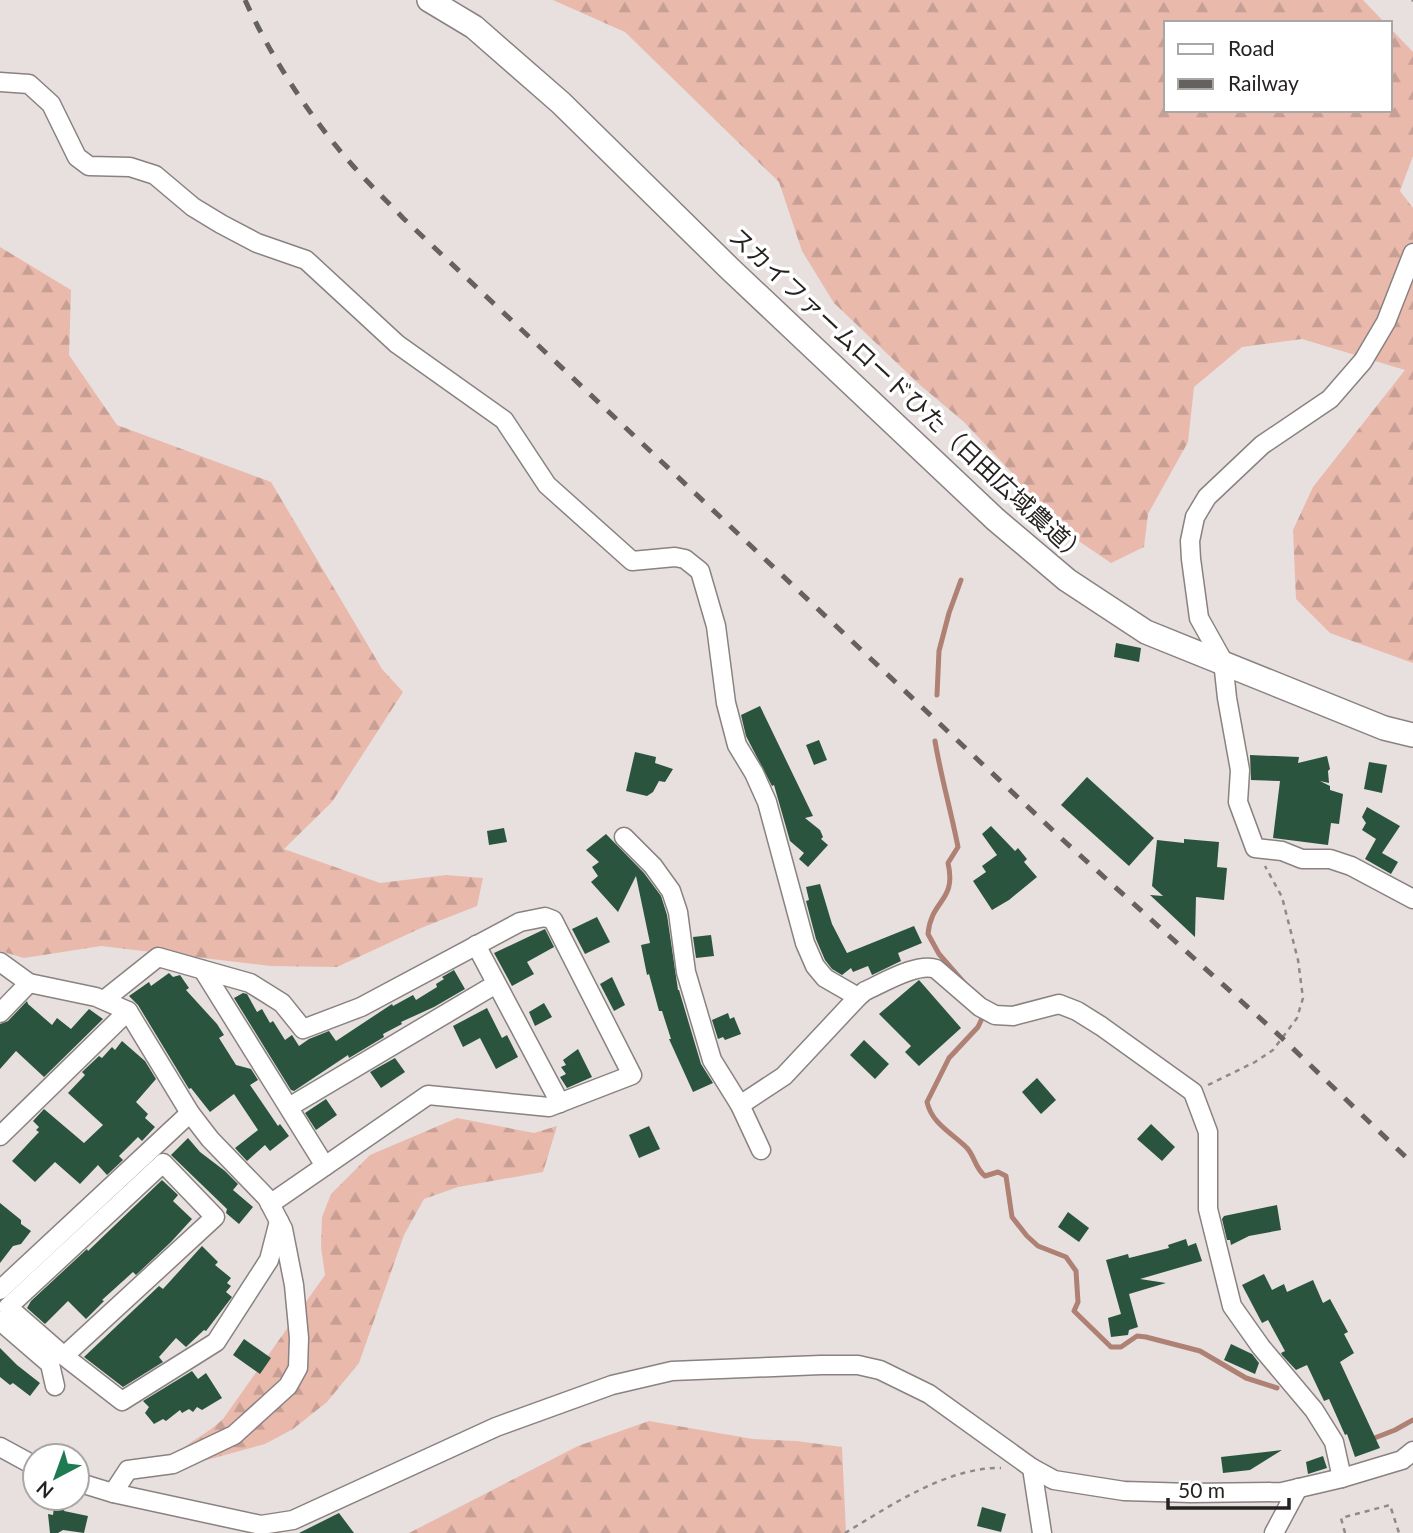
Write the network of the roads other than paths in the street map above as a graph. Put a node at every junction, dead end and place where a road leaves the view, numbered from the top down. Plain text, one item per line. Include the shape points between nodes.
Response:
1 (429, 0) edge
2 (0, 82) edge
3 (1413, 253) edge
4 (1223, 662) junction
5 (1413, 735) edge
6 (624, 836) dead end
7 (1413, 899) edge
8 (476, 945) junction
9 (0, 962) edge
10 (203, 970) junction
11 (29, 983) junction
12 (496, 984) junction
13 (858, 997) junction
14 (104, 1000) junction
15 (128, 1011) junction
16 (0, 1013) edge
17 (560, 1103) junction
18 (740, 1105) junction
19 (289, 1107) junction
20 (190, 1113) junction
21 (0, 1136) edge
22 (761, 1150) dead end
23 (325, 1166) junction
24 (270, 1204) junction
25 (279, 1221) junction
26 (0, 1290) edge
27 (0, 1321) edge
28 (64, 1356) junction
29 (55, 1386) dead end
30 (0, 1447) edge
31 (1413, 1451) edge
32 (21, 1458) edge
33 (1032, 1468) junction
34 (1342, 1478) junction
35 (91, 1486) edge
36 (1298, 1488) junction
37 (113, 1493) junction
38 (1042, 1533) edge
39 (1274, 1533) edge

1 - 4 street, スカイファームロードひた（日田広域農道） via 474,27 561,103 995,519 1067,580 1146,632
2 - 13 street via 29,84 51,103 77,157 89,166 130,167 155,175 221,225 306,260 397,344 504,420 547,485 632,561 675,557 693,564 700,572 716,626 726,703 737,745 767,802 805,943 814,966 825,978
3 - 4 street via 1387,322 1363,361 1330,399 1262,445 1207,497 1195,517 1190,541 1199,618
4 - 5 street, スカイファームロードひた（日田広域農道） via 1384,728
4 - 7 street via 1240,770 1238,802 1255,848 1302,859 1330,859
6 - 18 street via 671,891 686,972 712,1060
8 - 10 street via 361,1007 303,1029 282,1003 250,983
8 - 12 street
8 - 17 street via 520,922 545,916 553,920 632,1075
9 - 11 street
10 - 14 street via 158,957
10 - 19 street
11 - 14 street
11 - 16 street
12 - 17 street
12 - 19 street
13 - 18 street via 784,1076
13 - 34 street via 908,972 930,967 988,1011 1013,1016 1059,1004 1101,1026 1193,1092 1208,1132 1208,1209 1232,1306 1314,1410 1336,1449
14 - 15 street
15 - 20 street
15 - 21 street
17 - 23 street via 549,1107 428,1095
18 - 22 street
19 - 23 street
20 - 24 street
20 - 26 street
23 - 24 street
24 - 25 street
25 - 28 street via 269,1260 216,1342 122,1401
25 - 37 street via 294,1285 299,1338 298,1368 288,1385 234,1435 173,1464 128,1470
27 - 29 street via 50,1364
28 - 28 street via 8,1307 163,1163 215,1217
30 - 32 street
31 - 34 street via 1402,1460
33 - 36 street via 1054,1479 1124,1490 1282,1492
33 - 37 street via 929,1394 880,1370 821,1365 672,1371 612,1385 496,1427 273,1525
33 - 38 street
34 - 36 street
35 - 37 street
36 - 39 street

